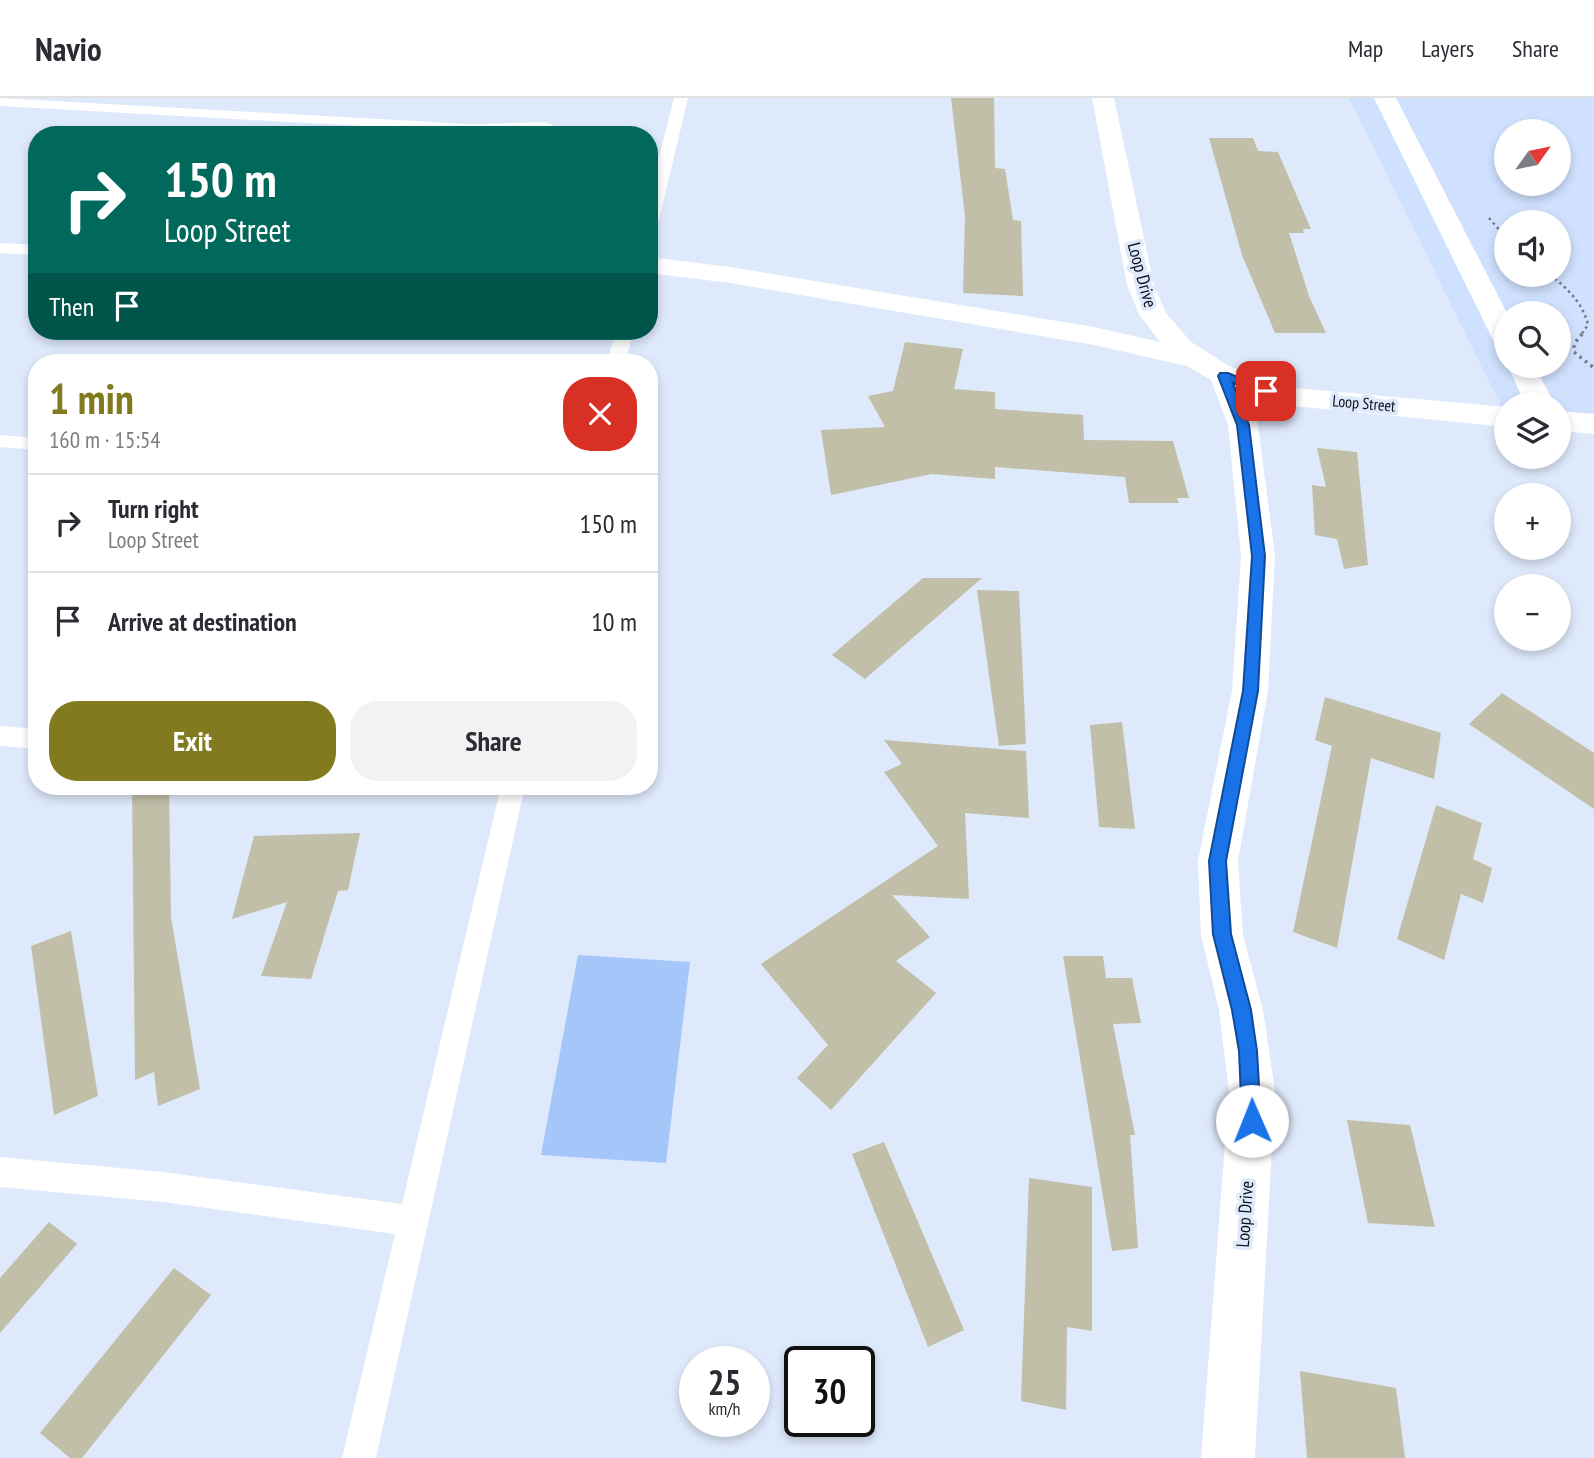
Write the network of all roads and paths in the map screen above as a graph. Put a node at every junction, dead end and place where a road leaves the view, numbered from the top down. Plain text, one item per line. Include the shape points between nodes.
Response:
1 (681, 98) edge
2 (1103, 98) edge
3 (1385, 98) edge
4 (0, 102) edge
5 (433, 126) edge
6 (658, 160) edge
7 (0, 248) edge
8 (28, 250) edge
9 (658, 266) edge
10 (1563, 287) edge
11 (1494, 314) edge
12 (1210, 368) junction
13 (1594, 369) edge
14 (1494, 415) edge
15 (1571, 422) edge
16 (1594, 424) edge
17 (0, 441) edge
18 (28, 443) edge
19 (0, 736) edge
20 (28, 738) edge
21 (511, 795) edge
22 (0, 1172) edge
23 (412, 1221) junction
24 (359, 1458) edge
25 (1228, 1458) edge

1 - 6 lane
2 - 12 street, Loop Drive via 1143,291 1161,329
3 - 11 street
4 - 5 lane
7 - 8 lane
9 - 12 street, Loop Street via 1094,336 1171,351
10 - 13 path via 1587,316 1588,325 1574,340 1573,349
12 - 14 street, Loop Street via 1283,396
12 - 25 street, Loop Drive via 1243,425 1258,556 1250,691 1218,861 1222,934 1241,1010 1252,1091
15 - 16 street
17 - 18 lane
19 - 20 lane
21 - 23 lane
22 - 23 lane via 163,1186
23 - 24 lane

